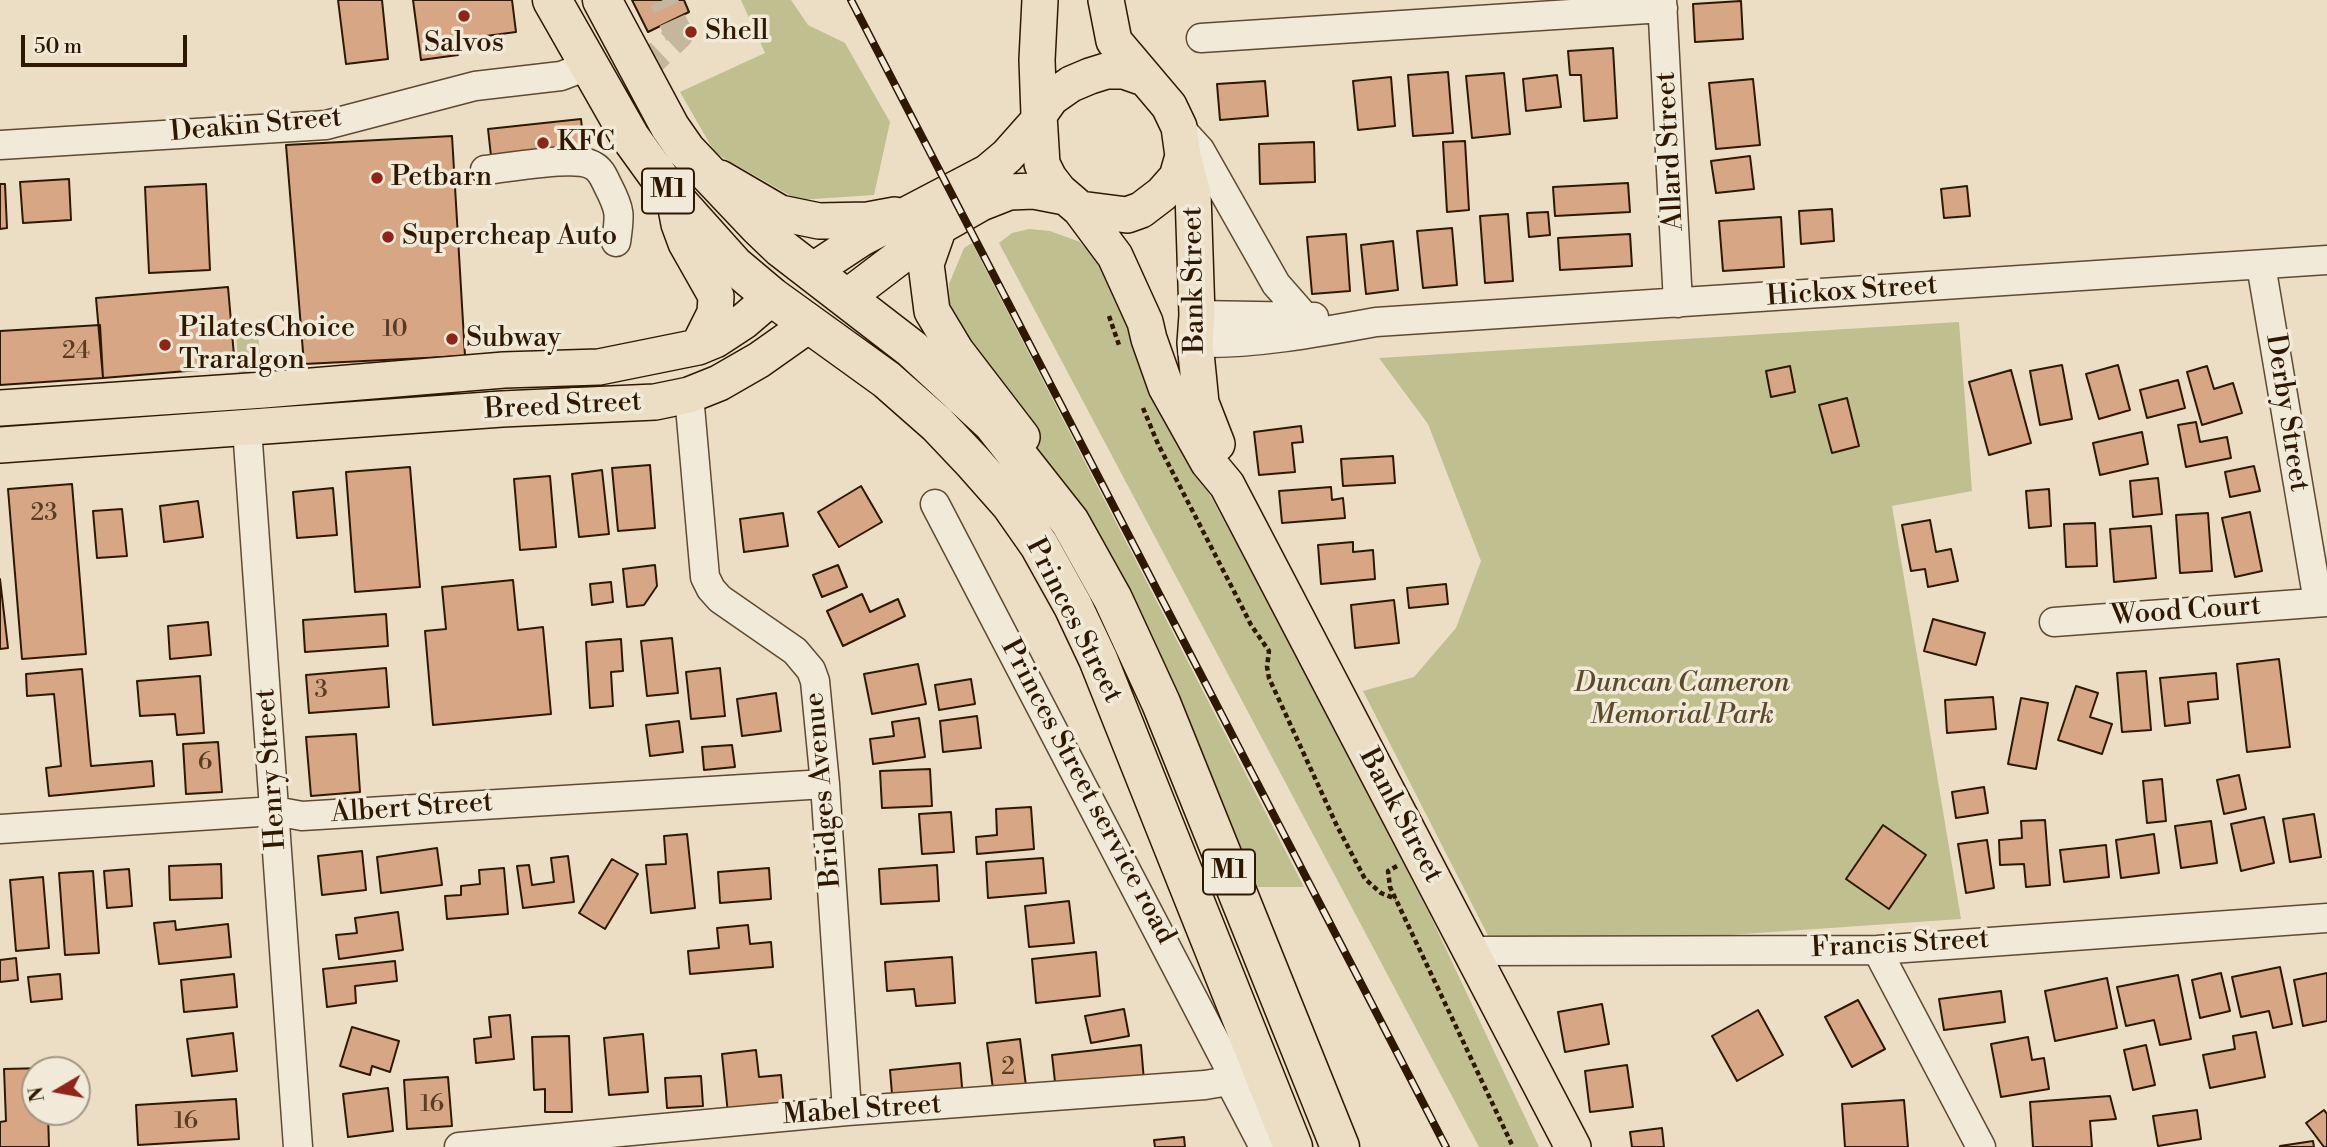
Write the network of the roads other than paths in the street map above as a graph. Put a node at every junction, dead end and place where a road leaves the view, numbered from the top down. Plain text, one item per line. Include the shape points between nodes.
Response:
1 (552, 0) edge
2 (586, 0) edge
3 (601, 0) edge
4 (1040, 0) edge
5 (1106, 0) edge
6 (1663, 4) edge
7 (1201, 37) dead end
8 (590, 65) junction
9 (1144, 78) junction
10 (1039, 118) junction
11 (1181, 141) junction
12 (0, 145) edge
13 (485, 170) dead end
14 (706, 170) junction
15 (674, 198) junction
16 (1072, 203) junction
17 (925, 219) junction
18 (616, 243) dead end
19 (2327, 260) edge
20 (2261, 265) junction
21 (812, 271) junction
22 (772, 297) junction
23 (847, 297) junction
24 (1678, 303) junction
25 (810, 324) junction
26 (1303, 326) junction
27 (1196, 329) junction
28 (1135, 346) junction
29 (698, 347) junction
30 (504, 370) junction
31 (245, 391) junction
32 (688, 395) junction
33 (0, 408) edge
34 (502, 409) junction
35 (247, 428) junction
36 (0, 445) edge
37 (1227, 485) junction
38 (935, 504) dead end
39 (1070, 522) junction
40 (2322, 602) edge
41 (2054, 622) dead end
42 (825, 784) junction
43 (275, 811) junction
44 (0, 829) edge
45 (2327, 918) edge
46 (1877, 950) junction
47 (1471, 951) junction
48 (1304, 1061) junction
49 (1243, 1079) junction
50 (847, 1111) junction
51 (298, 1147) edge
52 (460, 1147) edge
53 (1264, 1147) edge
54 (1293, 1147) edge
55 (1340, 1147) edge
56 (1573, 1147) edge
57 (1980, 1147) edge

1 - 8 highway, Princes Street / M1
2 - 8 highway via 600,28 603,51
3 - 14 highway, Princes Street / M1 via 670,127
4 - 10 main road
5 - 9 main road via 1114,41
6 - 7 street
6 - 24 street, Allard Street
8 - 12 street, Deakin Street via 561,76 475,86 326,124
8 - 15 highway, Princes Street / M1 via 629,137
9 - 10 main road via 1124,71 1090,76 1051,98
9 - 11 main road via 1169,106
10 - 16 main road via 1042,164
10 - 17 main road, Breed Street via 1007,156
11 - 16 main road via 1177,177 1141,210 1127,215
11 - 26 street via 1200,150
11 - 27 main road, Bank Street via 1194,193
13 - 18 street via 570,161 592,164 617,202
14 - 17 main road via 780,213 806,219
14 - 21 highway, Princes Street / M1 via 758,226
15 - 22 highway, Princes Street / M1 via 734,265
15 - 29 main road via 687,243 716,296 715,313
16 - 17 main road, Breed Street via 1034,191 1009,192
16 - 28 main road, Bank Street via 1115,256 1145,322
17 - 21 main road, Breed Street via 862,238
17 - 23 main road, Breed Street
17 - 39 main road via 933,311 956,351 1023,437
19 - 20 street, Hickox Street
20 - 24 street, Hickox Street
20 - 40 street, Derby Street
21 - 22 highway, Breed Street
21 - 23 highway, Princes Street / M1
22 - 25 highway, Princes Street / M1
22 - 29 main road, Breed Street via 744,321
23 - 25 highway, Breed Street
23 - 39 highway, Princes Street / M1 via 992,423
24 - 26 street, Hickox Street
25 - 32 main road, Breed Street via 759,360
25 - 49 highway, Princes Street / M1 via 887,380 937,424 1011,505 1039,545 1098,659
26 - 27 street, Hickox Street via 1229,343
27 - 28 main road, Hickox Street
27 - 37 main road, Bank Street via 1202,403 1221,453
28 - 37 main road, Bank Street
29 - 30 main road, Breed Street via 599,367
30 - 31 main road, Breed Street
30 - 34 street
31 - 33 main road, Breed Street
31 - 35 main road, Henry Street
32 - 34 main road, Breed Street via 655,402
32 - 42 street, Bridges Avenue via 705,577 720,598 795,651 811,670 818,698
34 - 35 main road, Breed Street
35 - 36 main road, Breed Street
35 - 43 street, Henry Street
37 - 47 main road, Bank Street
38 - 49 street, Princes Street service road
39 - 48 highway, Princes Street / M1 via 1113,599 1161,703
40 - 41 street, Wood Court
42 - 43 street, Albert Street via 302,816
42 - 50 street, Bridges Avenue
43 - 44 street, Albert Street
43 - 51 street, Henry Street
45 - 46 street, Francis Street
46 - 47 street, Francis Street
46 - 57 street
47 - 56 main road, Bank Street
48 - 49 highway
48 - 55 highway, Princes Street / M1
49 - 50 street, Mabel Street
49 - 53 street, Princes Street service road
49 - 54 highway, Princes Street / M1
50 - 52 street, Mabel Street

